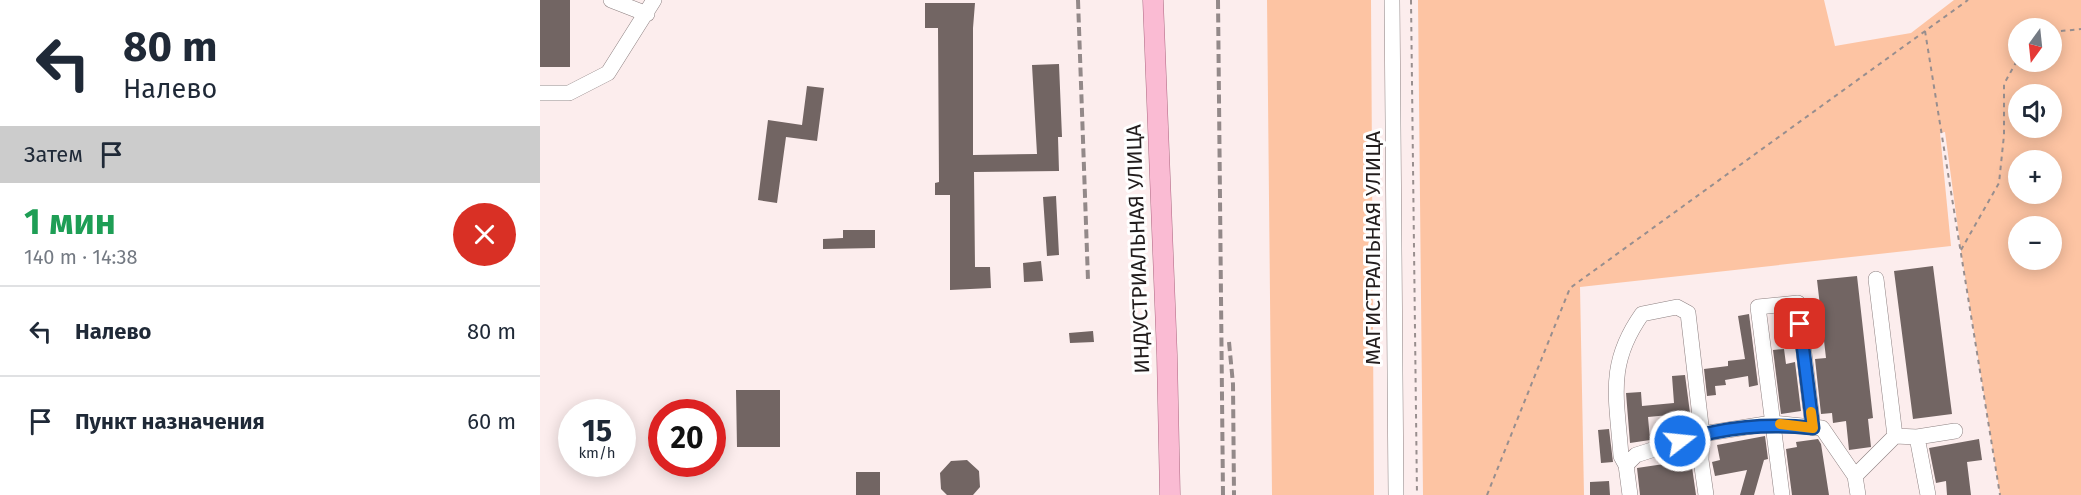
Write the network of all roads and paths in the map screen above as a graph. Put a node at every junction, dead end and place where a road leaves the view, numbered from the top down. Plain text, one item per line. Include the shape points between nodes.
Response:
1 (611, 0) edge
2 (1153, 0) edge
3 (1392, 0) edge
4 (1411, 0) edge
5 (1968, 0) edge
6 (651, 7) edge
7 (2081, 29) edge
8 (1925, 31) junction
9 (2062, 31) edge
10 (2011, 72) edge
11 (540, 93) edge
12 (1960, 251) junction
13 (1876, 279) dead end
14 (1772, 423) junction
15 (1813, 428) junction
16 (1955, 431) dead end
17 (1702, 434) junction
18 (1896, 436) junction
19 (1917, 437) junction
20 (1626, 465) junction
21 (1855, 476) junction
22 (1170, 495) edge
23 (1396, 495) edge
24 (1417, 495) edge
25 (1487, 495) edge
26 (1630, 495) edge
27 (1706, 495) edge
28 (1782, 495) edge
29 (1858, 495) edge
30 (1928, 495) edge
31 (2000, 495) edge

1 - 6 street
2 - 22 main road, ИНДУСТРИАЛЬНАЯ УЛИЦА
3 - 23 street, МАГИСТРАЛЬНАЯ УЛИЦА
4 - 24 path
5 - 8 path
6 - 11 street via 608,73 570,93
7 - 9 path
8 - 12 path
8 - 25 path via 1570,288
10 - 12 path via 2004,84 1999,183
12 - 31 path
13 - 18 street
14 - 15 street
14 - 15 street via 1758,307 1798,303
14 - 17 street
14 - 28 street
15 - 21 street via 1822,429
16 - 19 street
17 - 20 street via 1636,455
17 - 20 street via 1688,313 1677,307 1642,314 1627,335 1615,372 1621,456
17 - 27 street
18 - 19 street
18 - 21 street
19 - 30 street
20 - 26 street
21 - 29 street

